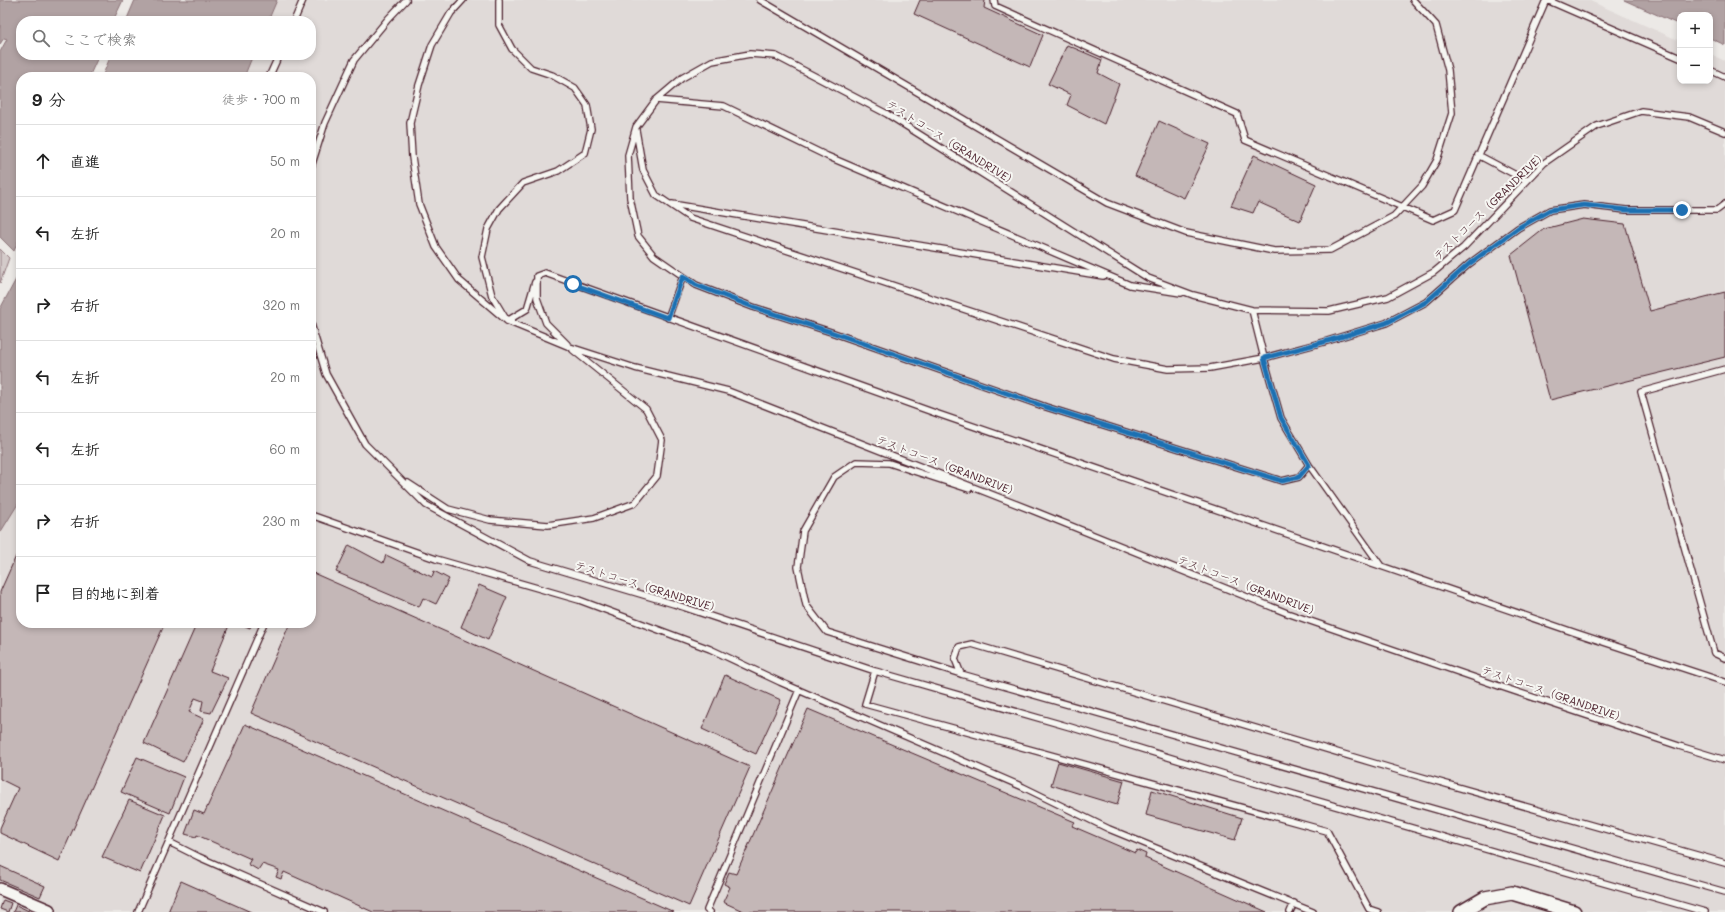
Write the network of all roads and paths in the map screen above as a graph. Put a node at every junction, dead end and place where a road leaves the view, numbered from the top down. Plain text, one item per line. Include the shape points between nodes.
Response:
1 (303, 0) edge
2 (406, 0) edge
3 (463, 0) edge
4 (499, 0) edge
5 (760, 0) edge
6 (994, 0) edge
7 (1414, 0) edge
8 (1546, 0) edge
9 (296, 16) edge
10 (1677, 57) edge
11 (277, 60) edge
12 (1713, 71) edge
13 (271, 72) edge
14 (1725, 77) edge
15 (656, 100) junction
16 (636, 127) junction
17 (1725, 132) edge
18 (316, 152) edge
19 (1478, 155) junction
20 (1527, 181) junction
21 (668, 204) junction
22 (1725, 204) edge
23 (1403, 207) junction
24 (537, 276) junction
25 (683, 276) junction
26 (1113, 278) junction
27 (1193, 295) junction
28 (1252, 310) junction
29 (668, 318) junction
30 (508, 321) junction
31 (316, 341) edge
32 (570, 347) junction
33 (1264, 358) junction
34 (1725, 369) edge
35 (1309, 465) junction
36 (398, 477) junction
37 (1034, 511) junction
38 (316, 517) edge
39 (1381, 566) junction
40 (262, 628) edge
41 (1725, 658) edge
42 (875, 671) junction
43 (961, 674) junction
44 (1725, 682) edge
45 (799, 690) junction
46 (1725, 760) edge
47 (169, 842) junction
48 (1725, 863) edge
49 (0, 889) edge
50 (1725, 892) edge
51 (1294, 903) junction
52 (48, 912) edge
53 (138, 912) edge
54 (324, 912) edge
55 (710, 912) edge
56 (1290, 912) edge
57 (1313, 912) edge
58 (1378, 912) edge
59 (1462, 912) edge
60 (1574, 912) edge
61 (1705, 912) edge

1 - 9 lane
2 - 18 lane via 354,60
3 - 30 lane, テストコース（GRANDRIVE） via 451,13 432,45 419,85 410,123 412,157 419,204 436,246 459,280
4 - 30 lane via 499,25 512,49 531,68 552,75 575,88 587,106 591,129 585,153 558,171 523,183 499,209 488,229 482,257 492,296
5 - 23 lane via 1107,203 1186,233 1274,251 1330,250 1394,216
6 - 23 lane via 995,6 1237,114 1246,140
7 - 23 lane via 1436,25 1448,70 1452,113 1437,160 1422,186
8 - 10 lane
8 - 19 lane
11 - 13 lane
12 - 14 lane
15 - 16 lane, テストコース（GRANDRIVE）
15 - 26 lane via 724,106 827,156
15 - 27 lane, テストコース（GRANDRIVE） via 682,78 712,61 750,54 776,56 887,114 1148,278
16 - 21 lane via 643,170 656,195
16 - 25 lane, テストコース（GRANDRIVE） via 628,155 630,198 638,236 654,256
17 - 20 lane, テストコース（GRANDRIVE） via 1690,116 1641,111 1597,126 1544,163
19 - 20 lane
19 - 23 lane via 1455,210 1433,220
20 - 28 lane, テストコース（GRANDRIVE） via 1464,246 1434,272 1388,297 1329,311
21 - 26 lane
21 - 33 lane via 690,218 1114,359 1168,368 1210,368
22 - 33 lane via 1717,210 1626,210 1584,205 1550,210 1518,228 1475,259 1426,302 1386,323
24 - 29 lane via 545,273
24 - 30 lane via 527,308
24 - 32 lane via 537,298 546,323
25 - 29 lane
25 - 35 lane, テストコース（GRANDRIVE） via 696,285 753,307 1046,407 1282,481 1299,477
26 - 27 lane via 1130,285
27 - 28 lane, テストコース（GRANDRIVE）
28 - 33 lane
29 - 39 lane via 931,412
30 - 32 lane, テストコース（GRANDRIVE）
31 - 36 lane, テストコース（GRANDRIVE） via 326,374 365,444
32 - 36 lane via 646,409 662,440 657,476 635,503 594,518 548,525 490,520 448,509
32 - 37 lane, テストコース（GRANDRIVE） via 635,368 728,391
33 - 35 lane via 1281,418
34 - 41 lane via 1641,392 1714,653
35 - 39 lane
36 - 42 lane, テストコース（GRANDRIVE） via 426,505 530,561 674,604
37 - 43 lane via 889,463 856,462 834,477 802,531 798,567 806,605 827,632
37 - 46 lane, テストコース（GRANDRIVE） via 1287,613
38 - 45 lane via 436,559 579,600 710,649
39 - 44 lane
40 - 47 lane
42 - 58 lane via 865,704 1328,831 1369,908
42 - 61 lane, テストコース（GRANDRIVE）
43 - 48 lane via 955,659 959,647 972,644 1397,770
43 - 50 lane
45 - 51 lane via 1023,787 1109,829
45 - 55 lane via 707,910
47 - 53 lane
47 - 54 lane
49 - 52 street via 49,910
51 - 56 lane
51 - 57 lane
59 - 60 street via 1485,898 1512,894

